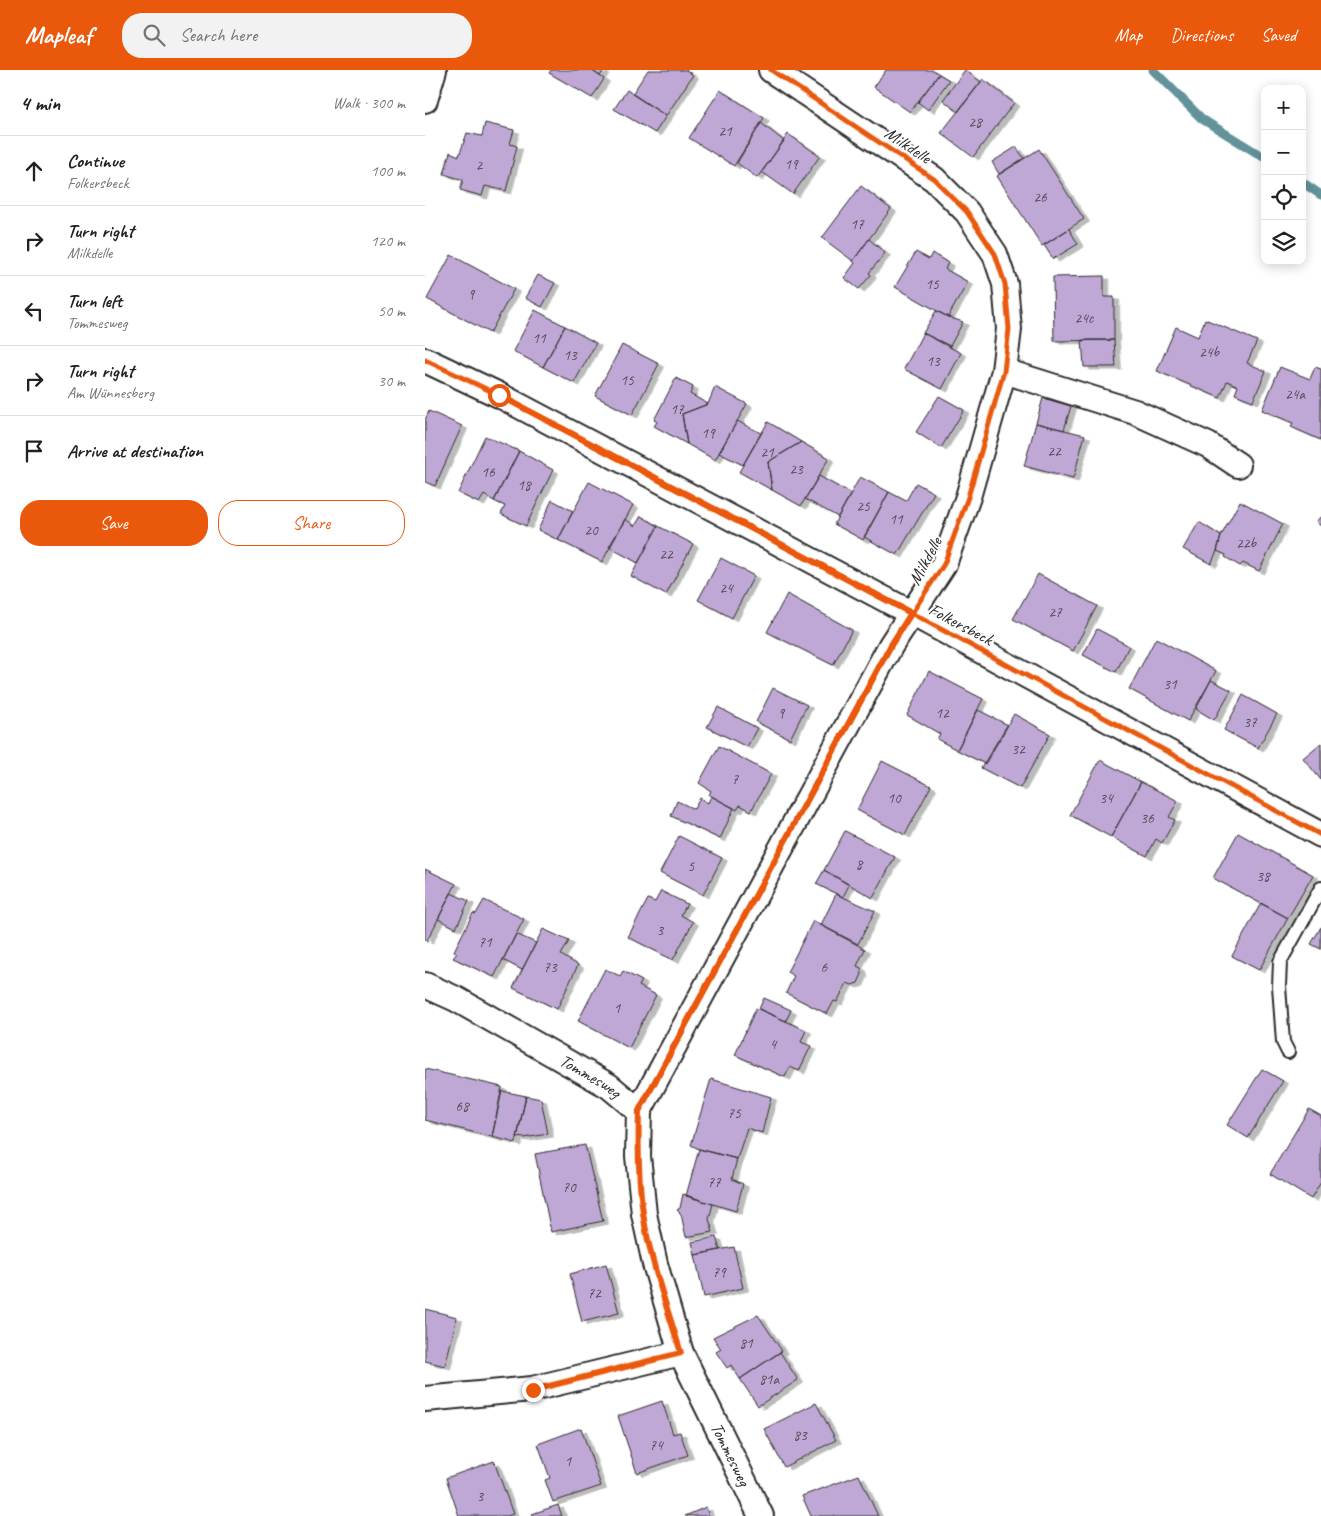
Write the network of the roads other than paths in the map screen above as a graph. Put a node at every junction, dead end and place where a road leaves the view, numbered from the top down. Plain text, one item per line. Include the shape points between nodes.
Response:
1 (434, 70) edge
2 (771, 70) edge
3 (425, 100) edge
4 (425, 360) edge
5 (1004, 371) junction
6 (1238, 465) dead end
7 (911, 613) junction
8 (1321, 835) edge
9 (1321, 888) edge
10 (425, 985) edge
11 (1288, 1052) dead end
12 (639, 1111) junction
13 (681, 1353) junction
14 (425, 1399) edge
15 (761, 1516) edge

1 - 3 street
2 - 5 street, Milkdelle via 934,179 967,212 995,254 1005,284 1009,329
4 - 7 street, Folkersbeck via 499,395
5 - 6 street via 1135,412 1208,445
5 - 7 street, Milkdelle via 968,497 944,564
7 - 8 street, Folkersbeck
7 - 12 street, Milkdelle
9 - 11 lane via 1280,962 1283,1042
10 - 12 street, Tommesweg via 456,999 609,1086
12 - 13 street, Tommesweg via 638,1156 643,1214
13 - 14 street via 533,1390
13 - 15 street, Tommesweg

